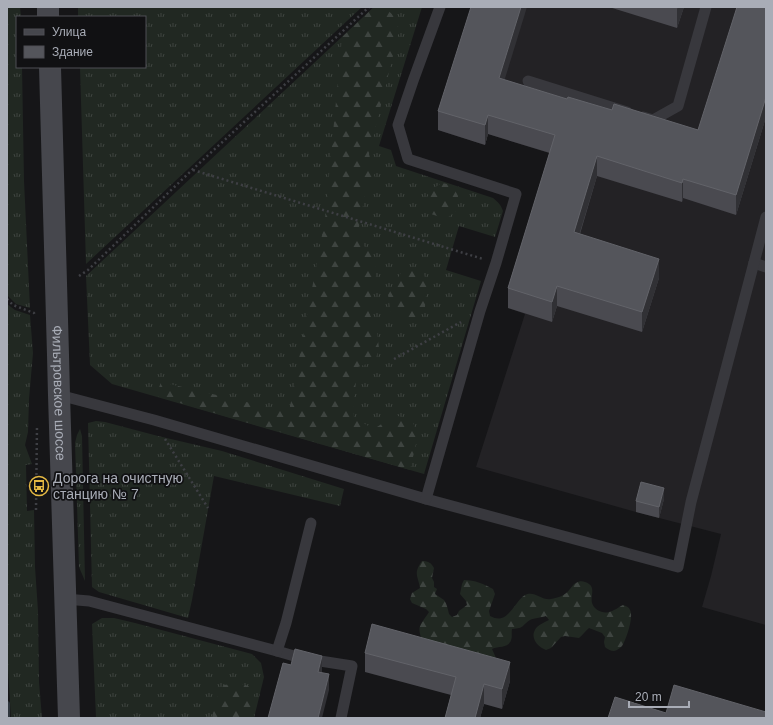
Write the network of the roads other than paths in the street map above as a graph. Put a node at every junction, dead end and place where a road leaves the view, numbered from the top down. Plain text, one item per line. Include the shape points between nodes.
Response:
1 (440, 7) edge
2 (706, 7) edge
3 (50, 68) edge
4 (528, 81) dead end
5 (766, 217) edge
6 (754, 264) junction
7 (766, 267) edge
8 (59, 395) junction
9 (426, 499) junction
10 (311, 523) dead end
11 (66, 599) junction
12 (277, 651) junction
13 (69, 718) edge
14 (340, 718) edge

1 - 9 lane via 398,125 408,159 516,194
2 - 4 lane via 678,106 653,120
3 - 8 main road, Фильтровское шоссе
5 - 6 lane
6 - 7 lane
6 - 9 lane via 691,502 678,567
8 - 9 lane
8 - 11 main road, Фильтровское шоссе
10 - 12 lane
11 - 12 lane via 89,601
11 - 13 main road, Фильтровское шоссе
12 - 14 lane via 301,658 352,666

